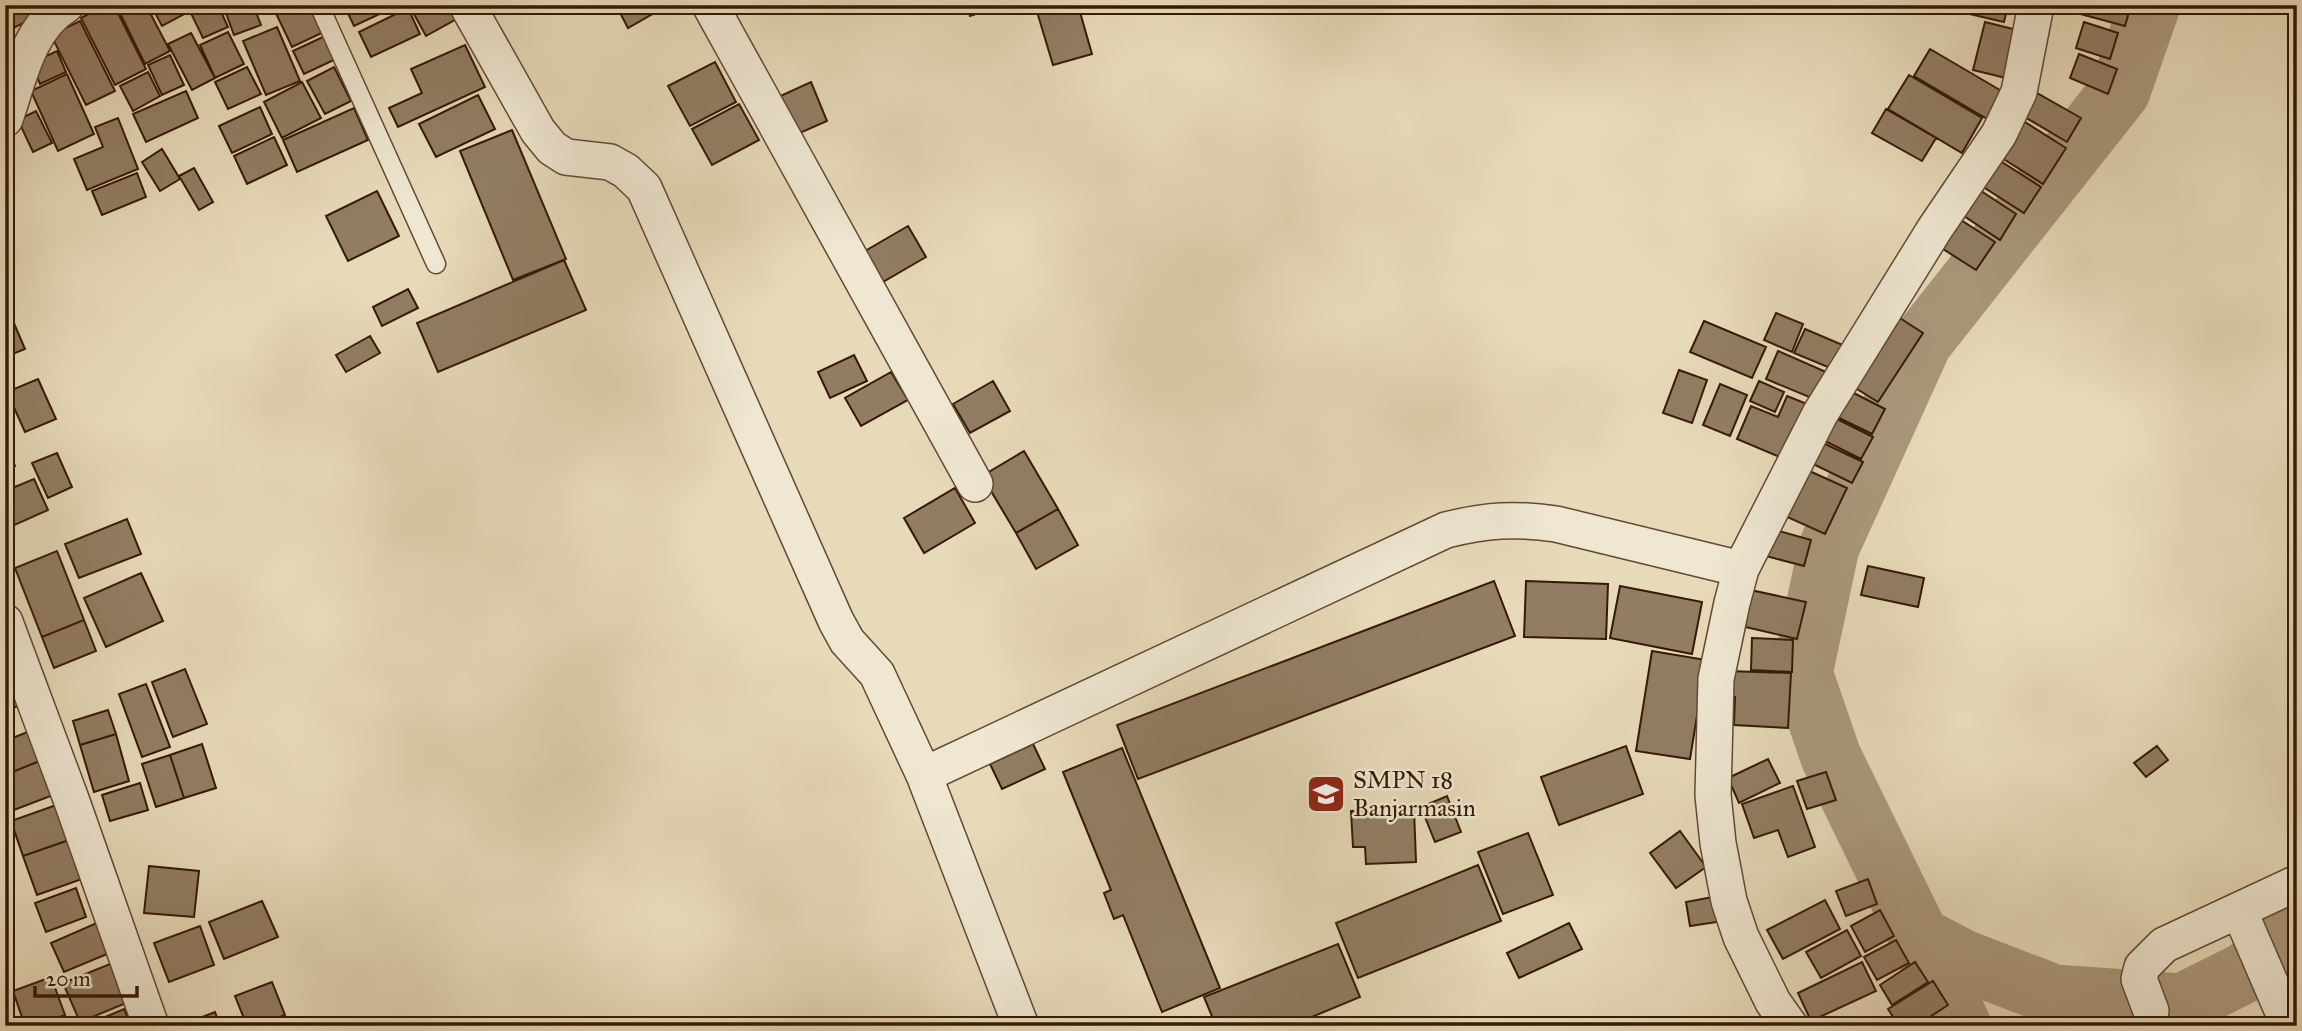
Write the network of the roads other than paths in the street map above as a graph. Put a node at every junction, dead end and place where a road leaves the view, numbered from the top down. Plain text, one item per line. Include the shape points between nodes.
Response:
1 (66, 5) edge
2 (319, 5) edge
3 (467, 5) edge
4 (710, 5) edge
5 (2036, 5) edge
6 (5, 119) edge
7 (436, 264) dead end
8 (975, 484) dead end
9 (1741, 569) junction
10 (5, 622) edge
11 (924, 775) junction
12 (2297, 883) edge
13 (2239, 910) junction
14 (2151, 1012) dead end
15 (2291, 1023) edge
16 (151, 1026) edge
17 (1021, 1026) edge
18 (1790, 1026) edge

1 - 6 street via 40,29
2 - 7 lane
3 - 11 street via 552,148 581,161 610,162 644,188 836,621 877,674
4 - 8 street
5 - 9 street via 2019,92 1999,134 1820,414
9 - 11 street via 1525,519 1483,521 1446,530
9 - 18 street via 1716,679 1713,771 1718,843 1741,937
10 - 16 street
11 - 17 street
12 - 13 street
13 - 14 street via 2164,945 2142,967 2139,979
13 - 15 street

